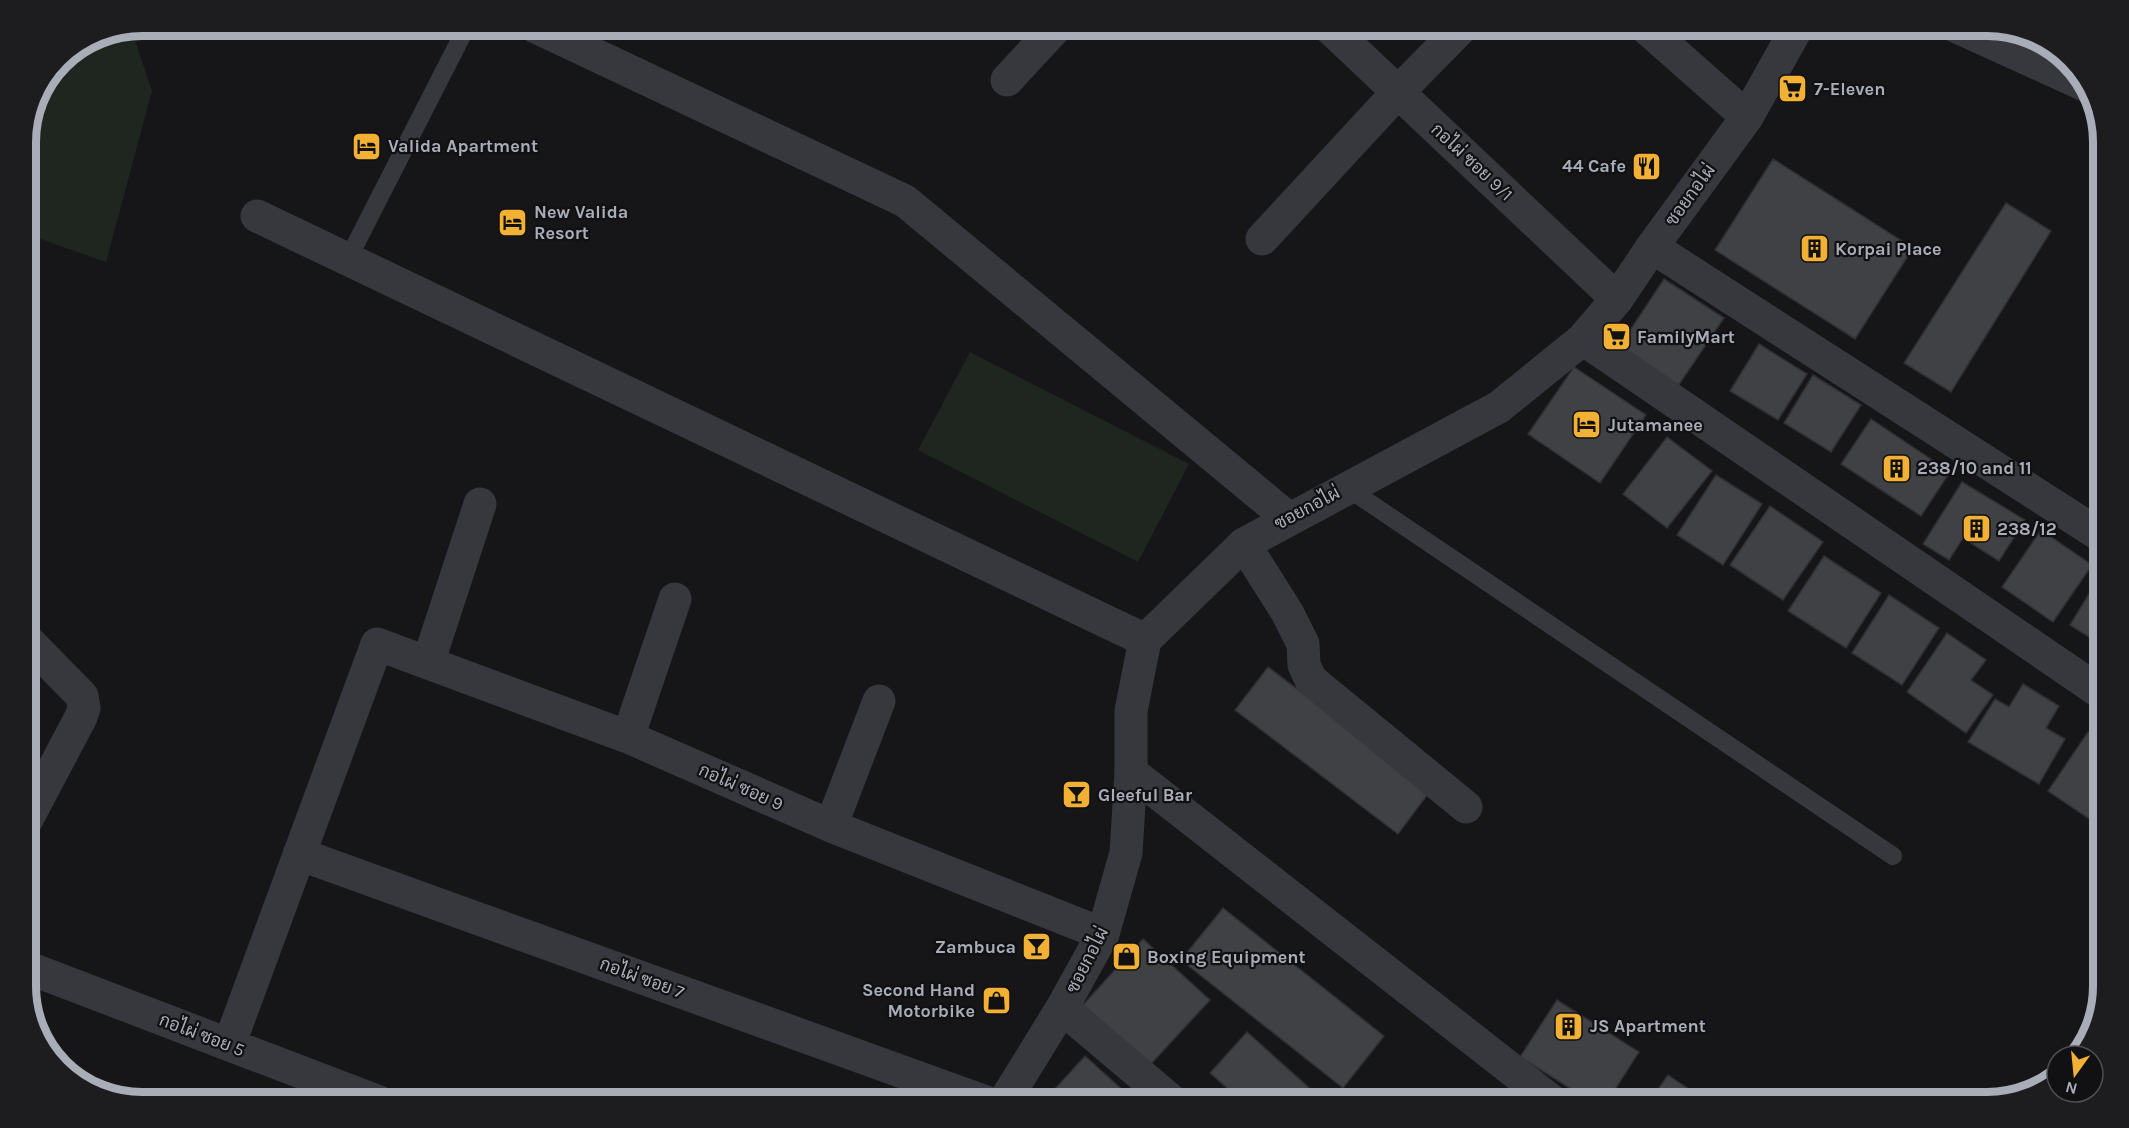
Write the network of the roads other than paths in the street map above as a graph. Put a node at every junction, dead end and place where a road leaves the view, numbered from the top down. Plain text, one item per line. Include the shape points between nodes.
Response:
1 (462, 36) edge
2 (555, 36) edge
3 (1048, 36) edge
4 (1339, 36) edge
5 (1453, 36) edge
6 (1655, 36) edge
7 (1792, 36) edge
8 (1977, 36) edge
9 (2072, 79) edge
10 (1007, 80) dead end
11 (1398, 92) junction
12 (1747, 117) junction
13 (257, 216) dead end
14 (1262, 239) dead end
15 (1652, 247) junction
16 (348, 259) junction
17 (1617, 299) junction
18 (1583, 339) junction
19 (1347, 488) junction
20 (480, 504) dead end
21 (1288, 518) junction
22 (2093, 531) edge
23 (1244, 544) junction
24 (675, 599) dead end
25 (1144, 640) junction
26 (36, 649) edge
27 (428, 663) junction
28 (2093, 687) edge
29 (879, 701) dead end
30 (628, 737) junction
31 (1131, 772) junction
32 (36, 802) edge
33 (1466, 807) dead end
34 (831, 826) junction
35 (299, 854) junction
36 (1893, 856) dead end
37 (1103, 934) junction
38 (36, 971) edge
39 (1062, 1008) junction
40 (229, 1045) junction
41 (353, 1092) edge
42 (958, 1092) edge
43 (1010, 1092) edge
44 (1161, 1092) edge
45 (1540, 1092) edge

1 - 16 lane
2 - 21 street via 905,201
3 - 10 street
4 - 11 street, กอไผ่ ซอย 9/1
5 - 11 street
6 - 12 street
7 - 12 street, ซอยกอไผ่
8 - 9 street
11 - 14 street
11 - 17 street, กอไผ่ ซอย 9/1
12 - 15 street, ซอยกอไผ่
13 - 16 street
15 - 17 street, ซอยกอไผ่
15 - 22 street
16 - 25 street
17 - 18 street, ซอยกอไผ่
18 - 19 street, ซอยกอไผ่ via 1499,407
18 - 28 street
19 - 21 street, ซอยกอไผ่
19 - 36 lane
20 - 27 street
21 - 23 street, ซอยกอไผ่
23 - 25 street, ซอยกอไผ่
23 - 33 street via 1303,644 1304,665 1311,680
24 - 30 street
25 - 31 street, ซอยกอไผ่ via 1131,711
26 - 32 street via 82,696 84,708
27 - 30 street, กอไผ่ ซอย 9
27 - 35 street, กอไผ่ ซอย 9 via 377,644
29 - 34 street
30 - 34 street, กอไผ่ ซอย 9
31 - 37 street, ซอยกอไผ่ via 1125,853
31 - 45 street
34 - 37 street, กอไผ่ ซอย 9
35 - 40 street
35 - 42 street, กอไผ่ ซอย 7
37 - 39 street, ซอยกอไผ่
38 - 40 street, กอไผ่ ซอย 5
39 - 43 street, ซอยกอไผ่
39 - 44 street
40 - 41 street, กอไผ่ ซอย 5

